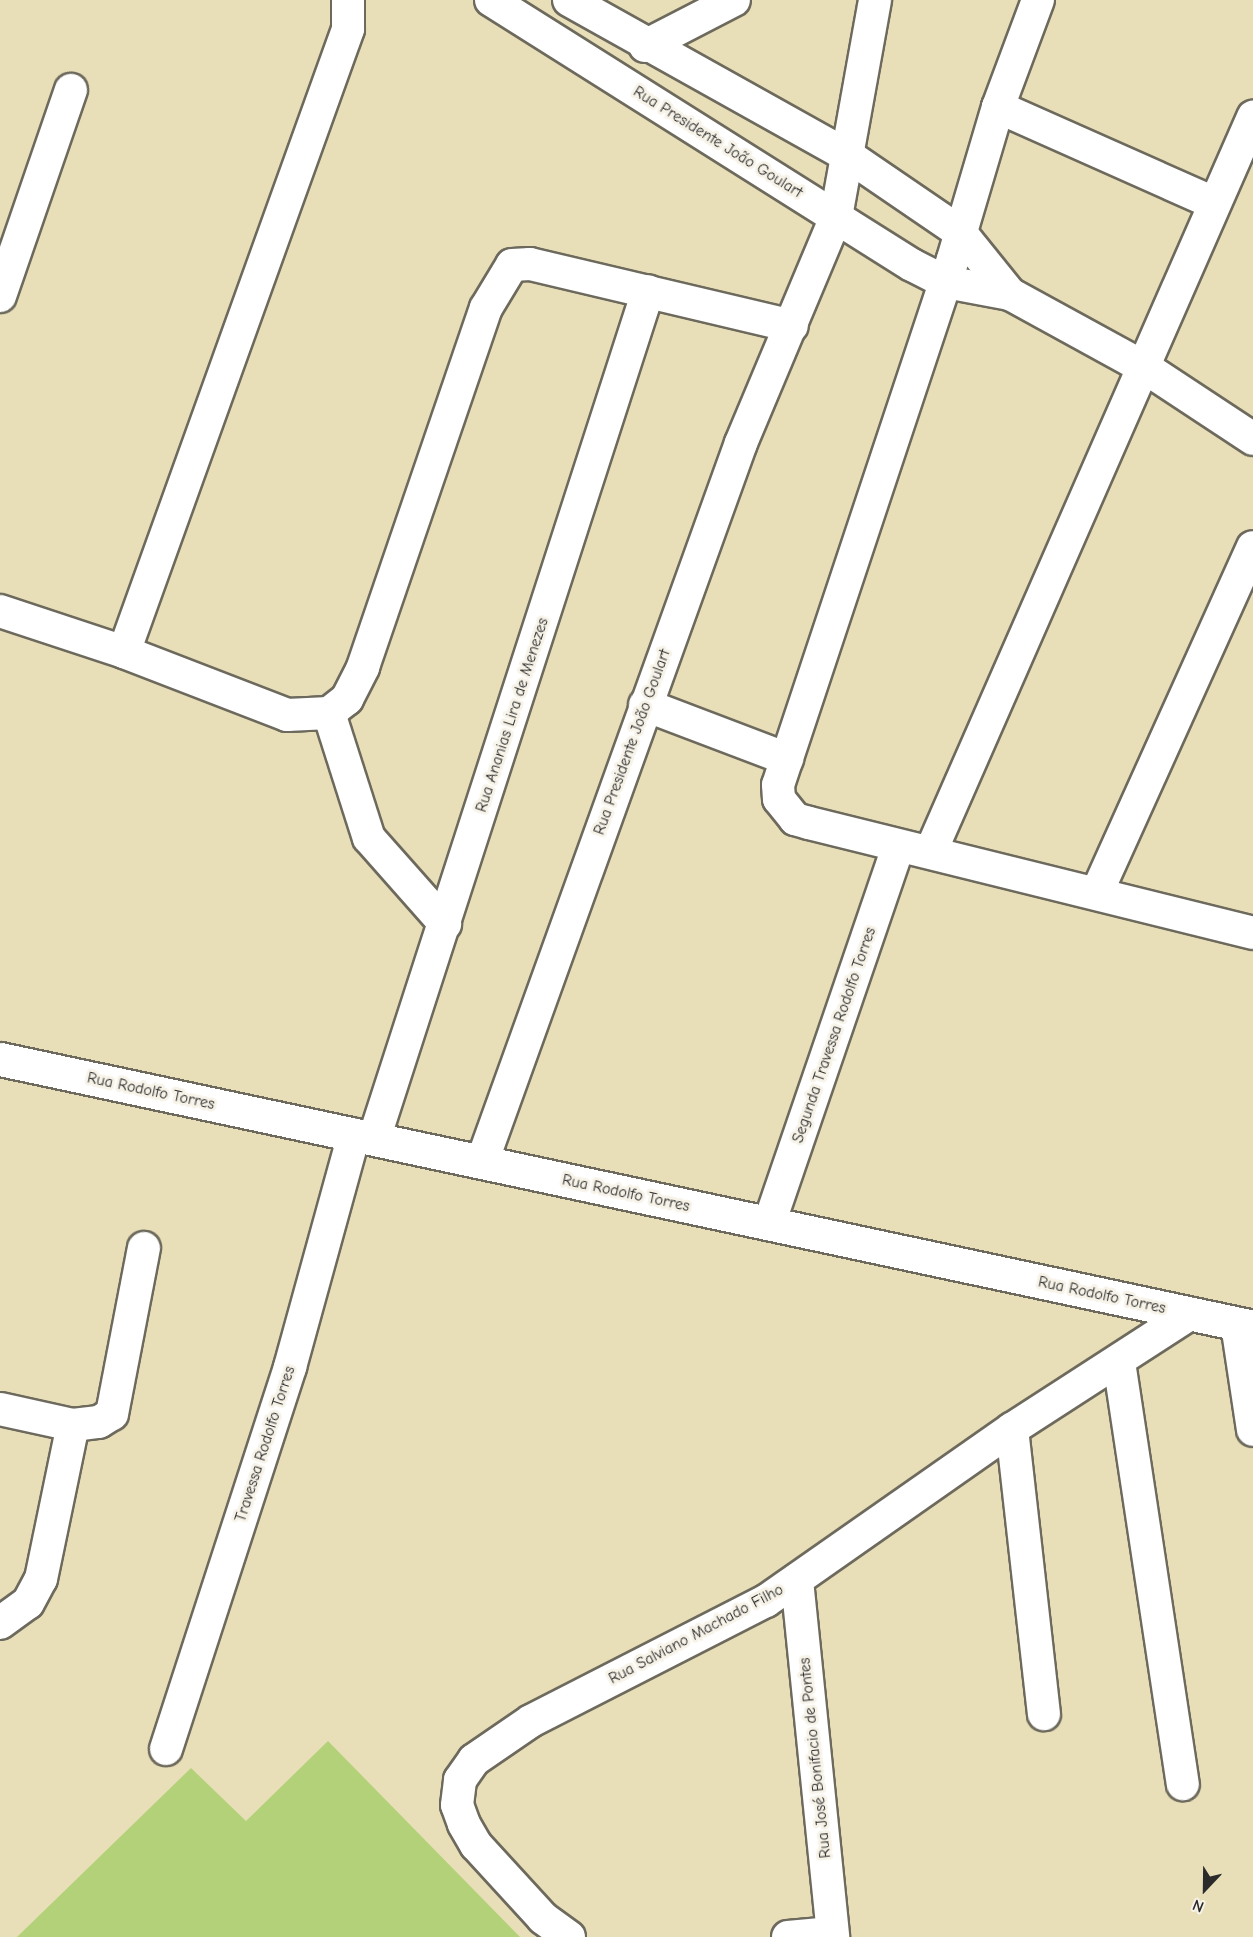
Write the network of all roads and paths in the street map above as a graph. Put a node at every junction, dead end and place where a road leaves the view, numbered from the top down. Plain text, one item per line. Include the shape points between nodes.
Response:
1 (348, 0) edge
2 (491, 0) edge
3 (569, 0) edge
4 (734, 0) edge
5 (875, 0) edge
6 (1038, 0) edge
7 (645, 46) junction
8 (71, 90) dead end
9 (998, 107) junction
10 (1253, 117) edge
11 (850, 157) junction
12 (1214, 203) junction
13 (836, 217) junction
14 (960, 232) junction
15 (946, 282) junction
16 (648, 291) junction
17 (1010, 294) junction
18 (0, 296) edge
19 (792, 326) junction
20 (1147, 369) junction
21 (1253, 439) edge
22 (1253, 547) edge
23 (0, 611) edge
24 (124, 652) junction
25 (645, 705) junction
26 (329, 713) junction
27 (787, 759) junction
28 (898, 847) junction
29 (931, 851) junction
30 (1098, 890) junction
31 (445, 924) junction
32 (1253, 933) edge
33 (0, 1059) edge
34 (364, 1137) junction
35 (482, 1162) junction
36 (769, 1224) junction
37 (144, 1248) dead end
38 (1190, 1314) junction
39 (1245, 1326) edge
40 (1119, 1362) junction
41 (0, 1409) edge
42 (73, 1425) junction
43 (1012, 1429) junction
44 (1253, 1430) edge
45 (797, 1580) junction
46 (0, 1623) edge
47 (1044, 1714) dead end
48 (166, 1749) dead end
49 (1183, 1784) dead end
50 (832, 1935) edge
51 (569, 1937) edge
52 (788, 1937) edge

1 - 24 street via 348,29
2 - 13 street, Rua Presidente João Goulart
3 - 7 street
4 - 7 street
5 - 11 street, Rua Presidente João Goulart
6 - 9 street
7 - 11 street
8 - 18 street
9 - 12 street
9 - 14 street
10 - 12 street
11 - 13 street, Rua Presidente João Goulart
11 - 14 street
12 - 20 street
13 - 15 street, Rua Presidente João Goulart
13 - 19 street, Rua Presidente João Goulart
14 - 15 street
14 - 17 street
15 - 17 street, Rua Presidente João Goulart
15 - 27 street
16 - 19 street
16 - 26 street via 530,264 512,265 486,308 363,667 348,699
16 - 31 street, Rua Ananias Lira de Menezes
17 - 20 street
19 - 25 street, Rua Presidente João Goulart via 741,443
20 - 21 street
20 - 29 street
22 - 30 street
23 - 24 street
24 - 26 street via 287,715
25 - 27 street
25 - 35 street, Rua Presidente João Goulart
26 - 31 street via 369,838
27 - 28 street via 779,799 795,819
28 - 29 street
28 - 36 street, Segunda Travessa Rodolfo Torres
29 - 30 street
30 - 32 street
31 - 34 street, Rua Ananias Lira de Menezes
33 - 34 main road, Rua Rodolfo Torres
34 - 35 main road, Rua Rodolfo Torres
34 - 48 street, Travessa Rodolfo Torres
35 - 36 main road, Rua Rodolfo Torres
36 - 38 main road, Rua Rodolfo Torres
37 - 42 street via 111,1414 99,1422
38 - 39 main road, Rua Rodolfo Torres
38 - 40 street, Rua Salviano Machado Filho
39 - 44 street
40 - 43 street, Rua Salviano Machado Filho
40 - 49 street
41 - 42 street
42 - 46 street via 41,1579 28,1603
43 - 45 street, Rua Salviano Machado Filho
43 - 47 street
45 - 50 street, Rua José Bonifacio de Pontes
45 - 51 street, Rua Salviano Machado Filho via 531,1721 474,1760 460,1780 458,1805 476,1845 543,1918
50 - 52 street

